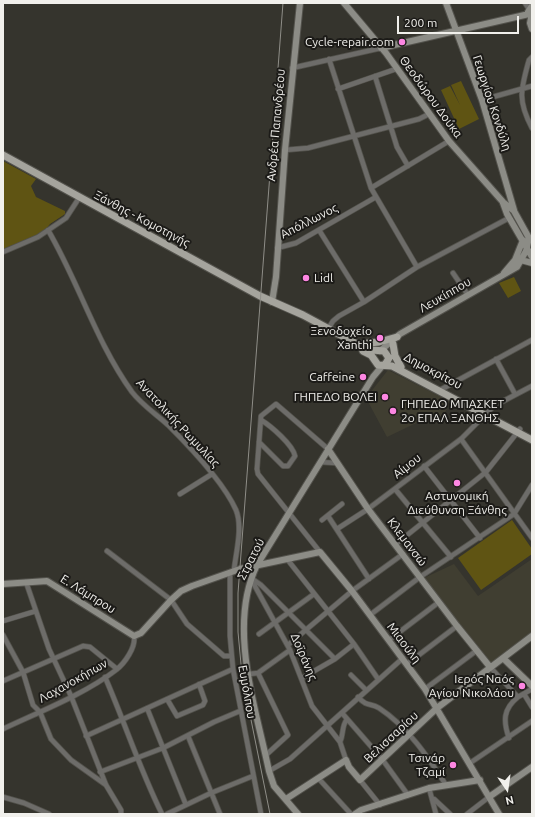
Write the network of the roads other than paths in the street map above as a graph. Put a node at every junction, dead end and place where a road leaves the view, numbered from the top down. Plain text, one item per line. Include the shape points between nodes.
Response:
1 (300, 3) edge
2 (344, 3) edge
3 (446, 3) edge
4 (525, 3) edge
5 (530, 13) edge
6 (532, 29) edge
7 (456, 31) junction
8 (381, 48) junction
9 (532, 57) edge
10 (329, 59) junction
11 (292, 68) junction
12 (396, 69) junction
13 (375, 76) junction
14 (532, 86) edge
15 (338, 89) junction
16 (522, 89) junction
17 (482, 100) junction
18 (429, 114) junction
19 (391, 127) junction
20 (532, 128) edge
21 (354, 137) junction
22 (449, 141) junction
23 (285, 150) junction
24 (3, 155) edge
25 (408, 166) junction
26 (371, 188) junction
27 (376, 196) junction
28 (79, 198) junction
29 (503, 202) junction
30 (514, 211) junction
31 (509, 218) junction
32 (532, 229) edge
33 (48, 230) junction
34 (319, 230) junction
35 (529, 236) edge
36 (523, 242) junction
37 (277, 248) junction
38 (527, 248) junction
39 (3, 252) edge
40 (532, 257) edge
41 (521, 260) junction
42 (532, 263) edge
43 (417, 267) junction
44 (453, 273) dead end
45 (501, 276) junction
46 (468, 295) junction
47 (272, 302) junction
48 (364, 302) junction
49 (328, 330) junction
50 (399, 335) junction
51 (532, 340) edge
52 (357, 344) junction
53 (392, 344) junction
54 (376, 355) junction
55 (389, 357) junction
56 (496, 359) junction
57 (384, 365) junction
58 (401, 367) junction
59 (373, 377) junction
60 (532, 386) edge
61 (442, 389) junction
62 (515, 394) junction
63 (486, 413) junction
64 (261, 420) junction
65 (519, 431) junction
66 (532, 436) edge
67 (461, 439) junction
68 (532, 440) edge
69 (259, 442) junction
70 (328, 449) junction
71 (320, 462) junction
72 (336, 463) junction
73 (424, 466) junction
74 (486, 472) junction
75 (212, 474) junction
76 (532, 485) edge
77 (395, 489) junction
78 (180, 494) dead end
79 (451, 500) junction
80 (342, 504) dead end
81 (368, 509) junction
82 (289, 512) junction
83 (514, 514) junction
84 (328, 516) junction
85 (322, 520) dead end
86 (422, 524) junction
87 (338, 529) junction
88 (480, 538) junction
89 (532, 538) edge
90 (396, 544) junction
91 (107, 551) dead end
92 (320, 552) junction
93 (403, 554) junction
94 (450, 557) junction
95 (287, 559) junction
96 (258, 565) junction
97 (232, 571) junction
98 (420, 577) junction
99 (251, 578) junction
100 (369, 579) junction
101 (26, 582) junction
102 (3, 584) edge
103 (352, 591) junction
104 (314, 594) junction
105 (171, 600) junction
106 (439, 602) junction
107 (36, 611) junction
108 (289, 612) junction
109 (328, 612) junction
110 (370, 615) junction
111 (3, 621) edge
112 (276, 622) junction
113 (457, 626) junction
114 (306, 629) junction
115 (259, 634) dead end
116 (3, 635) edge
117 (134, 636) junction
118 (532, 636) edge
119 (389, 640) junction
120 (354, 644) junction
121 (288, 645) junction
122 (290, 650) junction
123 (476, 651) junction
124 (231, 656) junction
125 (503, 658) junction
126 (54, 659) junction
127 (335, 659) junction
128 (405, 661) junction
129 (490, 666) junction
130 (117, 669) junction
131 (233, 669) junction
132 (23, 672) junction
133 (258, 673) junction
134 (249, 674) junction
135 (351, 675) dead end
136 (104, 677) junction
137 (302, 678) junction
138 (378, 679) junction
139 (3, 681) edge
140 (199, 684) junction
141 (532, 686) edge
142 (425, 689) junction
143 (532, 689) edge
144 (366, 690) junction
145 (524, 694) junction
146 (71, 696) junction
147 (358, 697) junction
148 (518, 697) junction
149 (168, 699) junction
150 (532, 707) edge
151 (148, 708) junction
152 (438, 708) junction
153 (240, 711) junction
154 (40, 712) junction
155 (342, 713) junction
156 (123, 718) junction
157 (347, 719) junction
158 (532, 721) edge
159 (328, 727) junction
160 (3, 729) edge
161 (409, 735) junction
162 (86, 736) junction
163 (188, 736) junction
164 (509, 738) junction
165 (340, 742) junction
166 (163, 748) junction
167 (266, 755) junction
168 (138, 758) junction
169 (382, 759) junction
170 (346, 760) junction
171 (470, 763) junction
172 (532, 767) edge
173 (100, 772) junction
174 (269, 772) junction
175 (253, 776) junction
176 (319, 778) junction
177 (360, 780) junction
178 (480, 780) junction
179 (106, 785) junction
180 (446, 785) junction
181 (429, 788) junction
182 (211, 793) junction
183 (408, 795) junction
184 (3, 797) edge
185 (489, 797) junction
186 (286, 799) junction
187 (432, 799) junction
188 (380, 804) junction
189 (186, 805) junction
190 (49, 814) edge
191 (122, 814) edge
192 (162, 814) edge
193 (167, 814) edge
194 (220, 814) edge
195 (261, 814) edge
196 (298, 814) edge
197 (351, 814) edge
198 (355, 814) edge
199 (436, 814) edge
200 (450, 814) edge
201 (467, 814) edge
202 (500, 814) edge

1 - 11 street, Ανδρέα Παπανδρέου
2 - 8 street, Θεοδώρου Δούκα
3 - 7 street, Γεωργίου Κονδύλη
4 - 5 street
5 - 6 street
5 - 7 street
7 - 8 street
7 - 17 street, Γεωργίου Κονδύλη
8 - 10 street
8 - 12 street, Θεοδώρου Δούκα
9 - 16 street
10 - 11 street
10 - 15 street
11 - 23 street, Ανδρέα Παπανδρέου
12 - 13 street
12 - 18 street, Θεοδώρου Δούκα
13 - 15 street
13 - 19 street
14 - 16 street
15 - 21 street
16 - 17 street
16 - 20 street via 523,110
17 - 30 street, Γεωργίου Κονδύλη
18 - 19 street
18 - 22 street, Θεοδώρου Δούκα
19 - 21 street
19 - 25 street via 397,147
21 - 23 street via 308,148
21 - 26 street
22 - 25 street
22 - 29 street, Θεοδώρου Δούκα
23 - 37 street, Ανδρέα Παπανδρέου
24 - 28 main road, Ξάνθης - Κομοτηνής
25 - 26 street
26 - 27 street
27 - 34 street, Απόλλωνος
27 - 43 street
28 - 33 street via 66,218
28 - 47 main road, Ξάνθης - Κομοτηνής
29 - 30 street, Θεοδώρου Δούκα
29 - 31 street, Θεοδώρου Δούκα
30 - 35 street, Θεοδώρου Δούκα
31 - 36 street, Θεοδώρου Δούκα
31 - 43 street
32 - 35 street
33 - 39 street
33 - 75 street, Ανατολικής Ρωμυλίας via 100,339 132,393 168,425
34 - 37 street, Απόλλωνος via 292,245
34 - 48 street
35 - 36 street, Λευκίππου
35 - 38 street, Λευκίππου
36 - 38 street, Θεοδώρου Δούκα
36 - 45 street, Λευκίππου via 515,260
37 - 47 street, Απόλλωνος
38 - 40 street, Θεοδώρου Δούκα
38 - 41 street, Λευκίππου
41 - 42 street
41 - 45 street, Λευκίππου via 517,267
43 - 48 street
44 - 46 street
45 - 46 street, Λευκίππου
46 - 50 street, Λευκίππου
47 - 49 main road
48 - 49 street via 339,316
49 - 52 main road
49 - 54 main road
50 - 52 main road via 379,342
50 - 53 street, Λευκίππου
50 - 54 street, Λευκίππου
51 - 56 street
52 - 54 main road
53 - 55 street, Λευκίππου
53 - 58 main road
54 - 55 main road, Δημοκρίτου via 386,352
54 - 57 main road, Δημοκρίτου via 378,364
54 - 59 street, Στρατού
55 - 57 main road
55 - 58 main road, Δημοκρίτου
56 - 61 street
56 - 62 street
57 - 59 street, Στρατού
57 - 63 main road, Δημοκρίτου via 392,366
58 - 61 main road, Δημοκρίτου
59 - 70 street, Στρατού
60 - 62 street, Αίμου
61 - 63 main road, Δημοκρίτου
62 - 63 street, Αίμου
63 - 65 main road, Δημοκρίτου
63 - 67 street, Αίμου
64 - 69 street
64 - 69 street via 277,433 295,456 288,466 283,466
64 - 70 street, Κλεμανσώ via 262,415 276,404
65 - 66 main road, Δημοκρίτου
65 - 68 main road, Δημοκρίτου
65 - 74 street
67 - 73 street, Αίμου
67 - 74 street
69 - 82 street via 258,475
70 - 71 street, Στρατού
70 - 72 street, Κλεμανσώ
71 - 72 street
71 - 82 street, Στρατού
72 - 81 street, Κλεμανσώ
73 - 77 street, Αίμου
73 - 79 street
74 - 79 street
74 - 83 street
75 - 78 street
75 - 97 street, Ανατολικής Ρωμυλίας via 230,499 239,520
76 - 83 street
77 - 81 street, Αίμου
77 - 86 street
79 - 86 street
79 - 88 street
80 - 84 street
81 - 87 street, Αίμου
81 - 90 street, Κλεμανσώ
82 - 92 street
82 - 96 street, Στρατού
83 - 88 street
83 - 89 street
84 - 85 street
84 - 87 street
86 - 90 street
86 - 94 street
87 - 100 street
88 - 94 street
90 - 93 street, Κλεμανσώ
91 - 105 street
92 - 95 street
92 - 103 street, Μιαούλη
93 - 98 street, Κλεμανσώ
93 - 100 street
94 - 98 street
95 - 96 street
95 - 104 street
96 - 97 street
96 - 99 street, Στρατού
97 - 105 street via 192,586
97 - 124 street, Ευμόλπου
98 - 106 street, Κλεμανσώ
98 - 110 street
99 - 108 street
99 - 112 street, Δοϊράνης
99 - 134 street, Στρατού via 244,615
100 - 103 street
101 - 102 street, Ε. Λάμπρου
101 - 107 street
101 - 117 street, Ε. Λάμπρου via 47,582
103 - 109 street
103 - 110 street, Μιαούλη
104 - 108 street
104 - 109 street
105 - 117 street via 141,633
105 - 124 street via 187,624 224,656
106 - 113 street, Κλεμανσώ
106 - 119 street
107 - 111 street
107 - 126 street
108 - 112 street
108 - 114 street
109 - 114 street
109 - 120 street
110 - 119 street, Μιαούλη
112 - 115 street
112 - 121 street, Δοϊράνης
113 - 123 street, Κλεμανσώ
113 - 128 street
114 - 121 street
114 - 127 street
116 - 132 street
117 - 130 street, Λαχανοκήπων via 134,644
118 - 125 street, Βελισσαρίου
119 - 128 street, Μιαούλη
120 - 127 street
120 - 138 street
121 - 122 street, Δοϊράνης
122 - 133 street
122 - 137 street, Δοϊράνης
123 - 129 street, Κλεμανσώ
123 - 142 street
124 - 131 street, Ευμόλπου
125 - 129 street, Βελισσαρίου
125 - 141 street
126 - 130 street via 87,646
126 - 132 street
126 - 146 street
127 - 137 street
128 - 138 street
128 - 142 street, Μιαούλη
129 - 148 street, Κλεμανσώ
129 - 152 street, Βελισσαρίου
130 - 136 street, Λαχανοκήπων
131 - 140 street
131 - 153 street, Ευμόλπου
132 - 139 street
132 - 154 street via 33,705
133 - 134 street
133 - 167 street via 288,735
134 - 167 street, Στρατού
135 - 144 street
136 - 146 street, Λαχανοκήπων
136 - 156 street
137 - 159 street, Δοϊράνης via 312,706
138 - 144 street
140 - 149 street
140 - 149 street via 206,702 203,705 177,716
142 - 152 street, Μιαούλη
143 - 145 street
144 - 147 street
145 - 148 street
145 - 150 street
146 - 154 street, Λαχανοκήπων
146 - 162 street
147 - 155 street
147 - 161 street via 365,705 378,708
148 - 164 street via 505,712 505,726
149 - 151 street
151 - 156 street
151 - 166 street
152 - 161 street, Βελισσαρίου
152 - 171 street, Μιαούλη
153 - 163 street
153 - 175 street, Ευμόλπου
154 - 160 street, Λαχανοκήπων
154 - 179 street via 51,738 77,764
155 - 157 street
155 - 159 street
156 - 162 street
156 - 168 street
157 - 165 street via 342,726
157 - 169 street
158 - 164 street
159 - 165 street, Δοϊράνης
159 - 174 street via 290,759
161 - 169 street, Βελισσαρίου
161 - 180 street via 431,761
162 - 173 street
163 - 166 street
163 - 182 street
164 - 171 street
165 - 170 street, Δοϊράνης
166 - 168 street
166 - 189 street
167 - 174 street, Στρατού
168 - 173 street
168 - 192 street via 146,782
169 - 177 street, Βελισσαρίου
169 - 183 street
170 - 176 street
170 - 177 street, Δοϊράνης
171 - 178 street, Μιαούλη
172 - 185 street
173 - 179 street
174 - 186 street, Στρατού via 274,786
175 - 182 street
175 - 195 street, Ευμόλπου
176 - 186 street
176 - 197 street
177 - 188 street, Δοϊράνης
178 - 180 street
178 - 185 street, Μιαούλη
179 - 191 street
180 - 181 street
181 - 183 street
181 - 187 street
182 - 189 street
182 - 194 street
183 - 188 street
184 - 190 street
185 - 201 street
185 - 202 street, Μιαούλη
186 - 196 street, Στρατού
187 - 199 street
187 - 200 street
188 - 198 street
189 - 193 street

